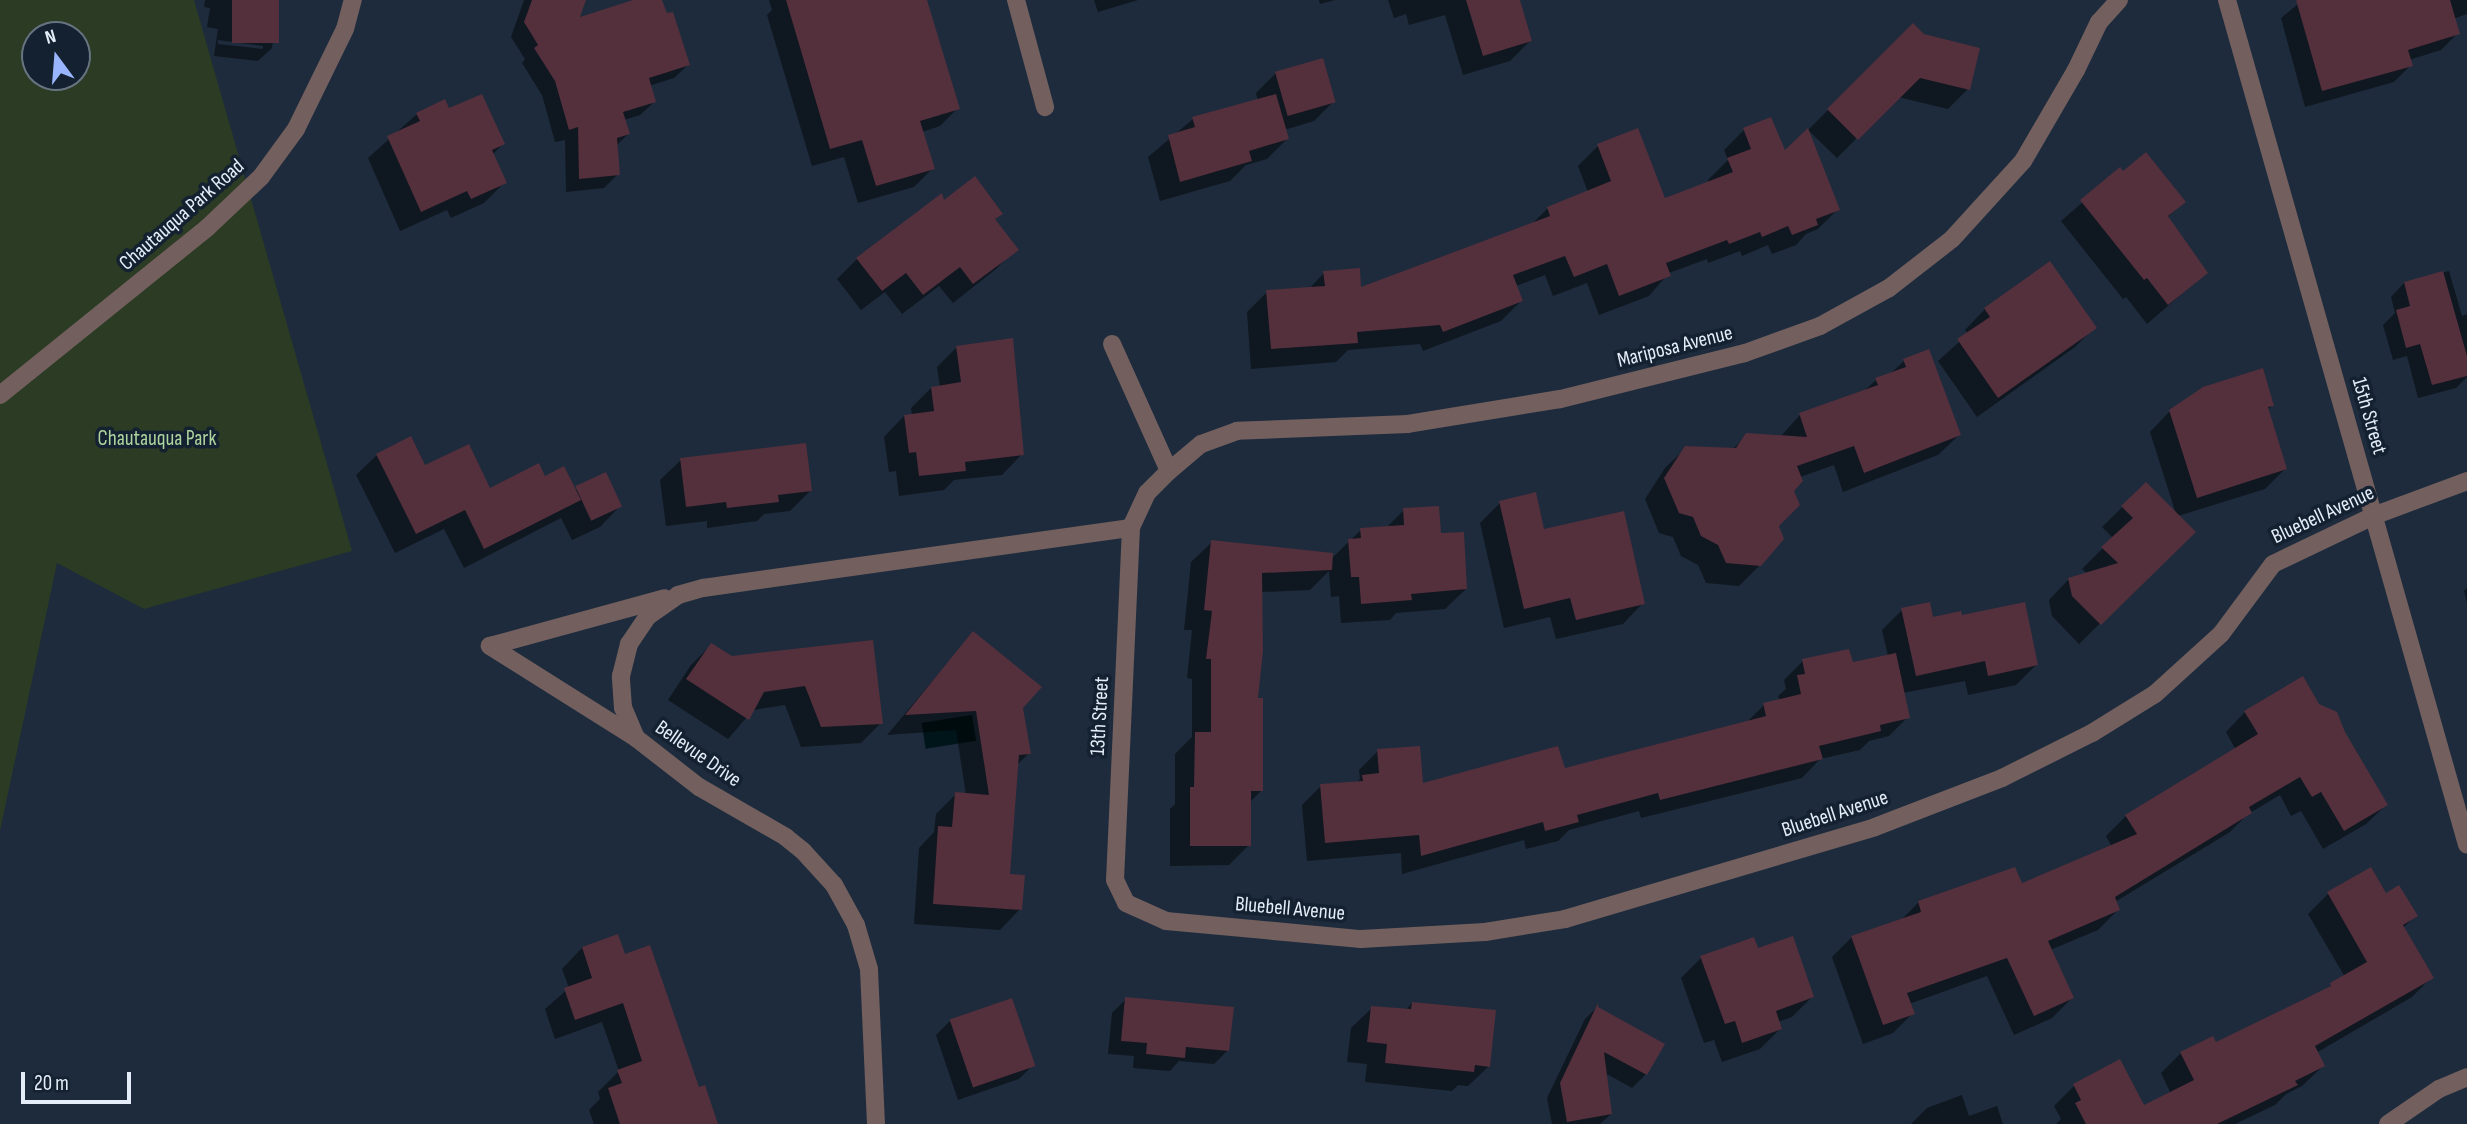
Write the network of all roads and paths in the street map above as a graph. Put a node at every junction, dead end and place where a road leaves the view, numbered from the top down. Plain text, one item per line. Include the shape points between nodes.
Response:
1 (353, 0) edge
2 (1016, 0) edge
3 (2119, 0) edge
4 (2227, 0) edge
5 (1045, 107) dead end
6 (1112, 344) dead end
7 (0, 395) edge
8 (1169, 471) junction
9 (2467, 481) edge
10 (2374, 516) junction
11 (1131, 528) junction
12 (678, 595) junction
13 (635, 738) junction
14 (2467, 845) edge
15 (1126, 903) joint
16 (2467, 1077) edge
17 (876, 1124) edge
18 (2388, 1124) edge

1 - 7 street, Chautauqua Park Road via 345,29 296,129 250,190
2 - 5 street
3 - 8 street, Mariposa Avenue via 2099,22 2023,161 1961,229 1889,288 1819,326 1745,353 1560,399 1408,424 1237,431 1201,444
4 - 10 street, 15th Street
6 - 8 street
8 - 11 street, Mariposa Avenue via 1147,494
9 - 10 street, Bluebell Avenue
10 - 14 street, 15th Street
10 - 15 street, Bluebell Avenue via 2273,564 2221,634 2155,694 2002,778 1875,828 1565,919 1485,932 1361,939 1167,921
11 - 12 street, Bellevue Drive
11 - 15 street, 13th Street via 1115,880
12 - 13 street, Bellevue Drive via 647,617 629,645 621,676 623,708
12 - 13 street via 490,646
13 - 17 street, Bellevue Drive via 699,788 786,837 834,885 856,925 869,969
16 - 18 street via 2439,1089

